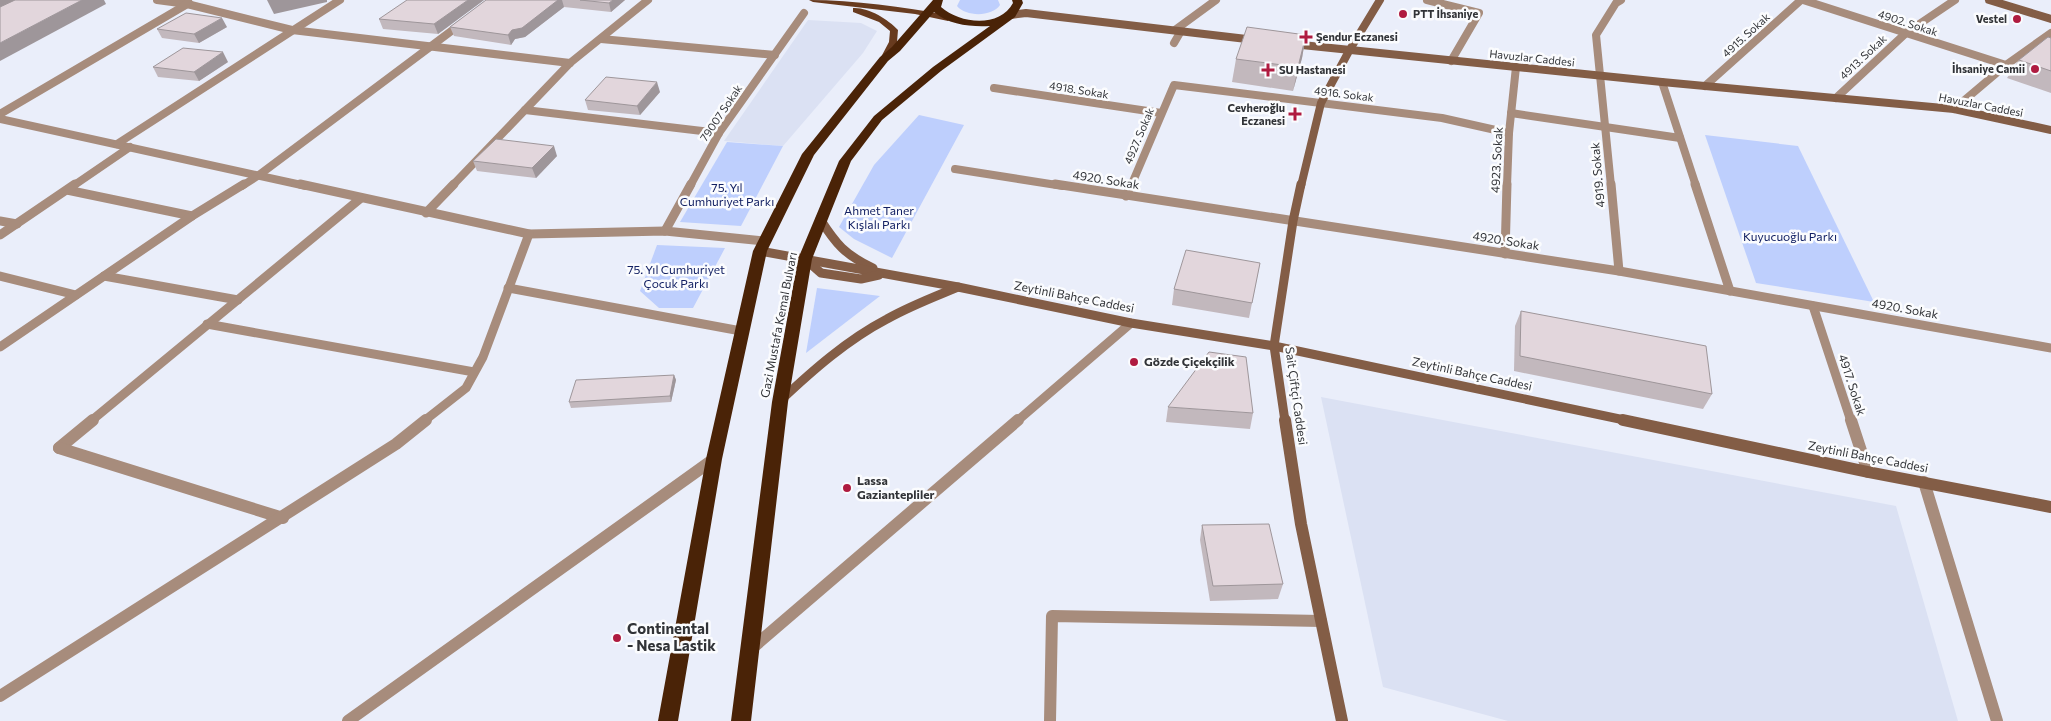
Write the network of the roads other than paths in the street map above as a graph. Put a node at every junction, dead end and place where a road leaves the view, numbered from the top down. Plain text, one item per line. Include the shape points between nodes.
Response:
1 (157, 0) edge
2 (340, 0) edge
3 (648, 0) edge
4 (813, 0) edge
5 (1030, 0) edge
6 (1216, 0) edge
7 (1380, 0) edge
8 (1427, 0) edge
9 (1608, 0) edge
10 (1802, 0) edge
11 (1956, 0) edge
12 (1989, 0) edge
13 (937, 1) edge
14 (191, 2) edge
15 (830, 2) junction
16 (1619, 2) edge
17 (1015, 8) edge
18 (804, 13) dead end
19 (926, 14) junction
20 (470, 17) edge
21 (948, 18) junction
22 (2051, 19) edge
23 (292, 30) junction
24 (1178, 31) junction
25 (1906, 33) junction
26 (2051, 33) edge
27 (601, 39) junction
28 (1262, 41) edge
29 (1174, 43) dead end
30 (1282, 43) edge
31 (432, 45) junction
32 (1349, 51) junction
33 (775, 55) junction
34 (884, 60) junction
35 (1451, 61) junction
36 (570, 63) junction
37 (2006, 65) junction
38 (1516, 67) junction
39 (1601, 76) junction
40 (1662, 82) junction
41 (1174, 85) joint
42 (1705, 86) junction
43 (994, 88) dead end
44 (1836, 98) junction
45 (1321, 103) junction
46 (1954, 109) junction
47 (524, 110) junction
48 (1161, 113) junction
49 (1511, 113) junction
50 (0, 114) edge
51 (0, 119) edge
52 (1606, 126) junction
53 (2051, 130) edge
54 (719, 133) junction
55 (1509, 133) junction
56 (1680, 138) junction
57 (117, 144) junction
58 (130, 147) junction
59 (955, 169) dead end
60 (259, 175) junction
61 (67, 190) junction
62 (1126, 196) junction
63 (361, 198) junction
64 (426, 213) junction
65 (192, 216) junction
66 (820, 219) junction
67 (0, 221) edge
68 (1293, 221) junction
69 (17, 224) junction
70 (665, 231) junction
71 (529, 234) junction
72 (0, 235) edge
73 (762, 246) junction
74 (1505, 254) junction
75 (805, 259) junction
76 (1619, 271) junction
77 (885, 274) junction
78 (0, 276) edge
79 (104, 276) junction
80 (958, 287) junction
81 (508, 288) junction
82 (1730, 291) junction
83 (76, 295) junction
84 (238, 300) junction
85 (1813, 306) junction
86 (1131, 323) junction
87 (207, 324) junction
88 (741, 331) junction
89 (1274, 346) junction
90 (0, 347) edge
91 (2051, 348) edge
92 (474, 372) junction
93 (780, 402) junction
94 (714, 459) junction
95 (1868, 472) junction
96 (1924, 482) junction
97 (2051, 507) edge
98 (284, 518) junction
99 (1321, 621) junction
100 (749, 650) junction
101 (0, 696) edge
102 (348, 721) edge
103 (668, 721) edge
104 (741, 721) edge
105 (1050, 721) edge
106 (1342, 721) edge
107 (1997, 721) edge

1 - 14 street
2 - 23 street
3 - 27 street
4 - 15 main road
5 - 17 highway, Gazi Mustafa Kemal Bulvarı
6 - 24 street
7 - 32 street, Sait Çiftçi Caddesi
8 - 35 street via 1478,13
9 - 16 street
10 - 25 street, 4902. Sokak
10 - 42 street, 4915. Sokak
11 - 25 street, 4913. Sokak
12 - 22 street
13 - 19 highway
13 - 21 highway via 936,8
14 - 23 street
14 - 50 street
15 - 19 main road
15 - 34 main road via 882,20 894,30 893,42
16 - 39 street, 4919. Sokak via 1596,35
17 - 21 highway via 994,21 974,23
17 - 24 street via 1026,13
17 - 66 highway, Gazi Mustafa Kemal Bulvarı via 878,118 845,161
18 - 33 street, 79007 Sokak
19 - 21 main road
19 - 34 highway
20 - 31 street
23 - 31 street
23 - 57 street
24 - 28 street
24 - 29 street
25 - 37 street, 4902. Sokak
25 - 44 street, 4913. Sokak
26 - 37 street
27 - 33 street
27 - 36 street
30 - 32 street, Havuzlar Caddesi
31 - 36 street
31 - 60 street
32 - 35 street, Havuzlar Caddesi
32 - 45 street, Sait Çiftçi Caddesi
33 - 54 street, 79007 Sokak
34 - 73 highway via 808,154
35 - 38 street, Havuzlar Caddesi
36 - 47 street
37 - 46 street
38 - 39 street, Havuzlar Caddesi
38 - 49 street, 4923. Sokak
39 - 40 street, Havuzlar Caddesi
39 - 52 street, 4919. Sokak
40 - 42 street, Havuzlar Caddesi
40 - 56 street
41 - 45 street, 4916. Sokak
41 - 48 street, 4927. Sokak
42 - 44 street, Havuzlar Caddesi
43 - 48 street, 4918. Sokak
44 - 46 street, Havuzlar Caddesi
45 - 55 street, 4916. Sokak via 1442,118
45 - 68 street, Sait Çiftçi Caddesi
46 - 53 street, Havuzlar Caddesi
47 - 54 street
47 - 64 street
48 - 62 street, 4927. Sokak
49 - 52 street
49 - 55 street, 4923. Sokak
51 - 57 street
52 - 56 street
52 - 76 street, 4919. Sokak
54 - 70 street, 79007 Sokak
55 - 74 street, 4923. Sokak
56 - 82 street
57 - 58 street
58 - 60 street
58 - 61 street
59 - 62 street, 4920. Sokak
60 - 63 street
60 - 65 street
61 - 65 street
61 - 69 street
62 - 68 street, 4920. Sokak
63 - 64 street
63 - 84 street
64 - 71 street
65 - 79 street
66 - 75 highway, Gazi Mustafa Kemal Bulvarı
66 - 77 street via 838,245
67 - 69 street
68 - 74 street, 4920. Sokak
68 - 89 street, Sait Çiftçi Caddesi
69 - 72 street
70 - 71 street
70 - 73 street
71 - 81 street
73 - 75 street
73 - 88 highway
74 - 76 street, 4920. Sokak
75 - 77 street via 821,273 861,279
75 - 93 highway, Gazi Mustafa Kemal Bulvarı
76 - 82 street, 4920. Sokak
77 - 80 street, Zeytinli Bahçe Caddesi
78 - 83 street
79 - 83 street
79 - 84 street
80 - 86 street, Zeytinli Bahçe Caddesi
80 - 93 street via 903,310 854,340 804,378
81 - 88 street
81 - 92 street via 483,357
82 - 85 street, 4920. Sokak
83 - 90 street
84 - 87 street
85 - 91 street, 4920. Sokak
85 - 95 street, 4917. Sokak
86 - 89 street, Zeytinli Bahçe Caddesi
86 - 100 street
87 - 92 street
87 - 98 street via 59,448
88 - 94 highway
89 - 95 street, Zeytinli Bahçe Caddesi
89 - 99 street, Sait Çiftçi Caddesi via 1301,524
92 - 98 street via 466,388 396,444
93 - 100 highway, Gazi Mustafa Kemal Bulvarı
94 - 102 street
94 - 103 highway
95 - 96 street, Zeytinli Bahçe Caddesi
96 - 97 street, Zeytinli Bahçe Caddesi
96 - 107 street
98 - 101 street
99 - 105 street via 1052,616
99 - 106 street, Sait Çiftçi Caddesi
100 - 104 highway, Gazi Mustafa Kemal Bulvarı

